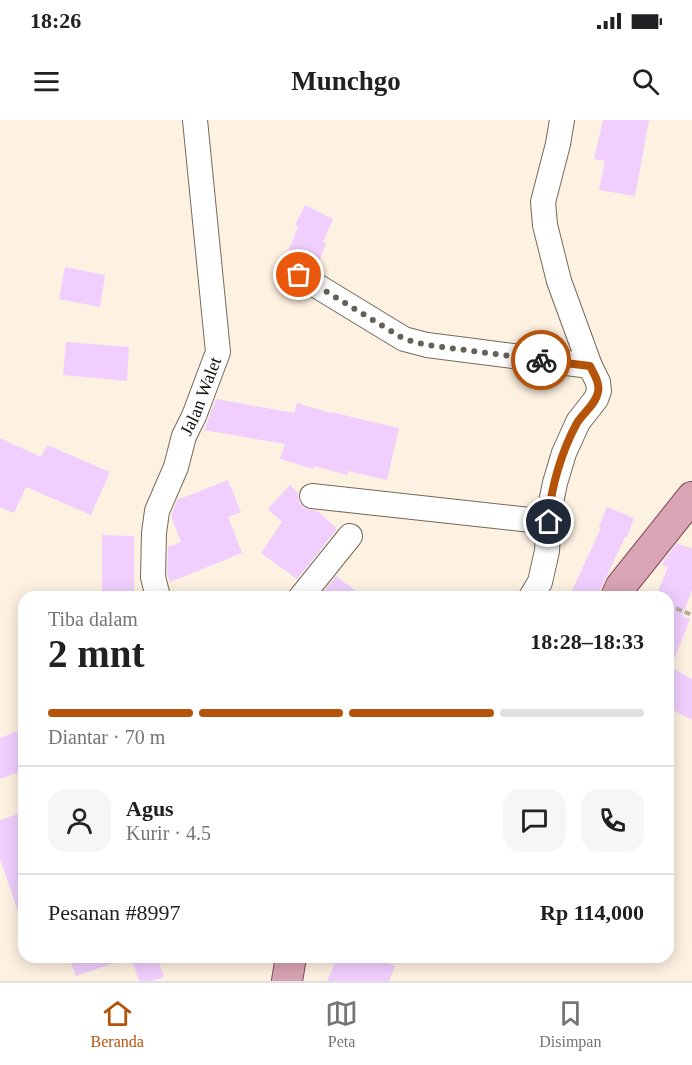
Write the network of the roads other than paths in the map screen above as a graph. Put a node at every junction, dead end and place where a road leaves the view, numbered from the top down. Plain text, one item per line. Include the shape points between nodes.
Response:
1 (195, 120) edge
2 (562, 120) edge
3 (299, 275) dead end
4 (590, 366) junction
5 (312, 496) dead end
6 (692, 497) edge
7 (549, 522) junction
8 (350, 536) dead end
9 (156, 591) edge
10 (306, 591) edge
11 (535, 591) edge
12 (619, 591) edge
13 (290, 963) edge
14 (287, 981) edge

1 - 9 street, Jalan Walet via 218,352 156,511 153,577
2 - 4 street via 543,202 545,225 559,281
3 - 4 street via 404,339
4 - 7 street via 599,391 578,422 564,453
5 - 7 street
6 - 12 main road
7 - 11 street via 547,551
8 - 10 street
13 - 14 main road

